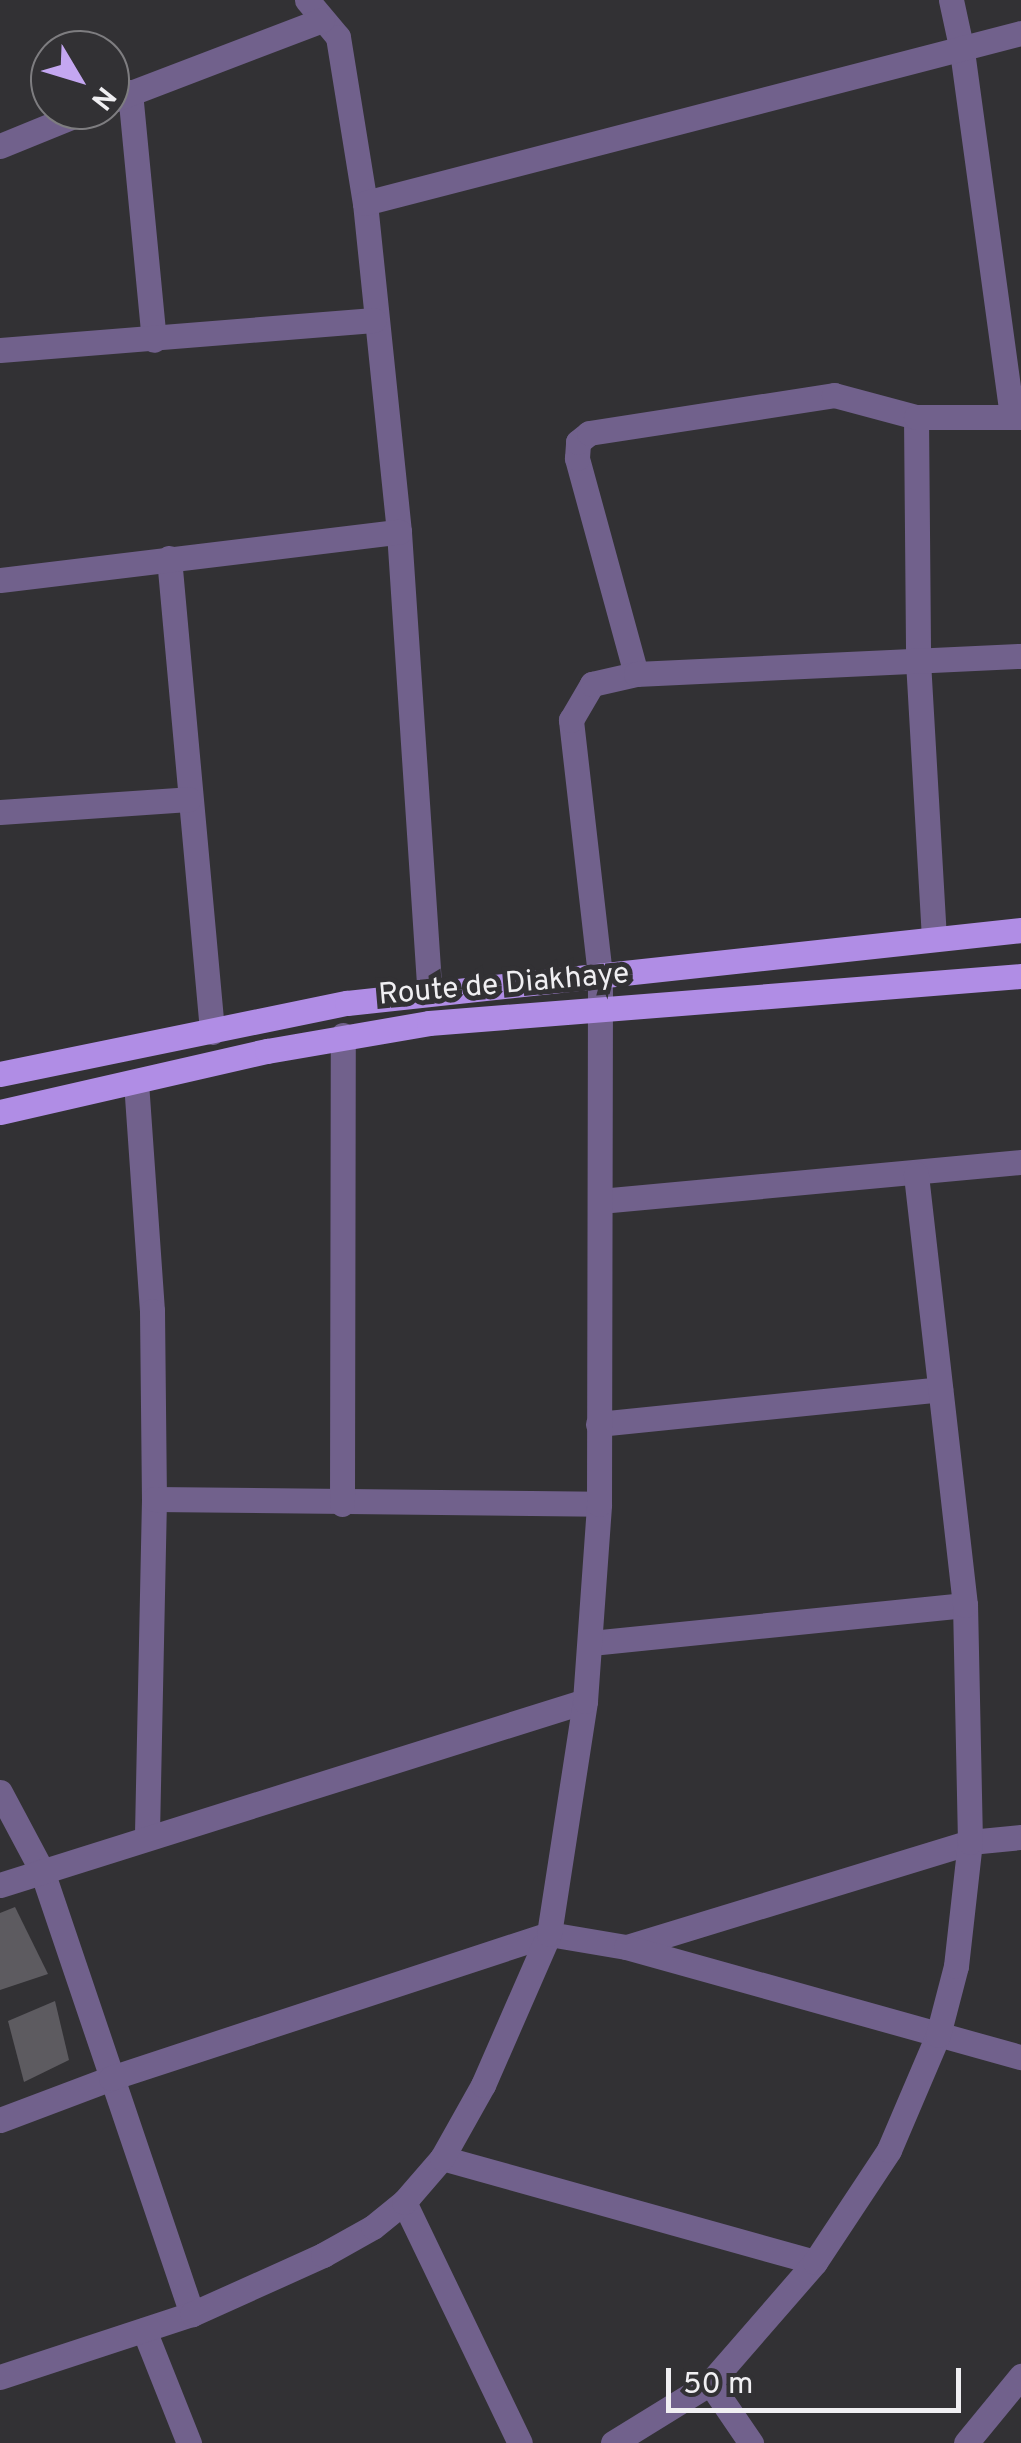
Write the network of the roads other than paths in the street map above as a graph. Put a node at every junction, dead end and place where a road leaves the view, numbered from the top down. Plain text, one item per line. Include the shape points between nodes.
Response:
1 (951, 0) edge
2 (315, 10) edge
3 (1021, 33) edge
4 (962, 51) junction
5 (130, 93) edge
6 (39, 130) edge
7 (125, 130) edge
8 (0, 146) edge
9 (365, 203) junction
10 (374, 320) junction
11 (154, 340) junction
12 (0, 350) edge
13 (916, 417) junction
14 (1016, 417) edge
15 (399, 532) junction
16 (169, 558) junction
17 (0, 580) edge
18 (1021, 656) edge
19 (918, 660) junction
20 (636, 674) junction
21 (189, 798) junction
22 (0, 812) edge
23 (1021, 930) edge
24 (934, 940) junction
25 (600, 976) junction
26 (1021, 976) edge
27 (430, 993) junction
28 (601, 1010) junction
29 (212, 1032) junction
30 (343, 1036) junction
31 (0, 1074) edge
32 (136, 1082) junction
33 (0, 1112) edge
34 (1021, 1162) edge
35 (916, 1174) junction
36 (600, 1201) junction
37 (940, 1390) junction
38 (598, 1424) junction
39 (154, 1499) junction
40 (342, 1504) junction
41 (599, 1504) junction
42 (965, 1605) junction
43 (591, 1643) junction
44 (584, 1702) junction
45 (0, 1792) edge
46 (147, 1836) junction
47 (1021, 1838) edge
48 (970, 1842) junction
49 (42, 1871) junction
50 (0, 1885) edge
51 (548, 1934) junction
52 (626, 1948) junction
53 (938, 2035) junction
54 (1021, 2057) edge
55 (110, 2078) junction
56 (0, 2120) edge
57 (442, 2158) junction
58 (404, 2202) junction
59 (815, 2262) junction
60 (192, 2314) junction
61 (144, 2330) junction
62 (1021, 2376) edge
63 (0, 2377) edge
64 (710, 2383) junction
65 (189, 2443) edge
66 (520, 2443) edge
67 (613, 2443) edge
68 (752, 2443) edge
69 (966, 2443) edge

1 - 4 street
2 - 5 street
2 - 9 street via 338,38
3 - 4 street
4 - 9 street
4 - 14 street
6 - 8 street
7 - 11 street
9 - 10 street
10 - 11 street
10 - 15 street
11 - 12 street
13 - 14 street
13 - 19 street
13 - 20 street via 834,395 589,433 578,442
15 - 16 street
15 - 27 street
16 - 17 street
16 - 21 street
18 - 19 street
19 - 20 street
19 - 24 street
20 - 25 street via 592,684 570,720
21 - 22 street
21 - 29 street
23 - 24 main road, Route de Diakhaye
24 - 25 main road, Route de Diakhaye
25 - 27 main road, Route de Diakhaye
25 - 28 street
26 - 28 main road, Route de Diakhaye
27 - 29 main road, Route de Diakhaye
28 - 30 main road, Route de Diakhaye
28 - 36 street
29 - 31 main road, Route de Diakhaye
30 - 32 main road, Route de Diakhaye
30 - 40 street
32 - 33 main road, Route de Diakhaye
32 - 39 street via 152,1311
34 - 35 street
35 - 36 street
35 - 37 street
36 - 38 street
37 - 38 street
37 - 42 street
38 - 41 street
39 - 40 street
39 - 46 street
40 - 41 street
41 - 43 street
42 - 43 street
42 - 48 street
43 - 44 street
44 - 46 street
44 - 51 street
45 - 49 street
46 - 49 street
47 - 48 street
48 - 52 street
48 - 53 street via 956,1966
49 - 50 street
49 - 55 street
51 - 52 street
51 - 55 street
51 - 57 street via 512,2026
52 - 53 street
53 - 54 street
53 - 59 street via 890,2150
55 - 56 street
55 - 60 street
57 - 58 street
57 - 59 street
58 - 60 street via 323,2256
58 - 66 street
59 - 64 street
60 - 61 street
61 - 63 street
61 - 65 street
62 - 69 street
64 - 67 street
64 - 68 street

